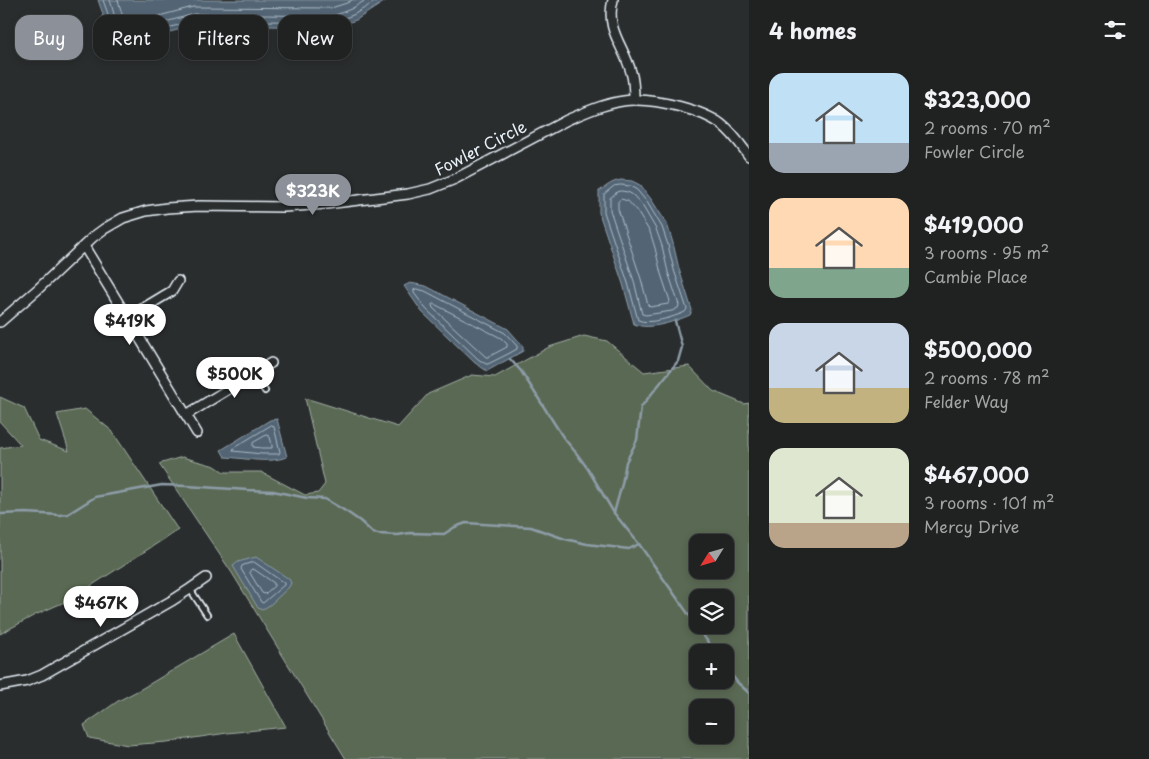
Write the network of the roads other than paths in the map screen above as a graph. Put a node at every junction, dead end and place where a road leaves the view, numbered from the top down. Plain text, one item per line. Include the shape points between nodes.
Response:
1 (613, 0) edge
2 (634, 100) junction
3 (749, 156) edge
4 (84, 246) junction
5 (178, 281) dead end
6 (127, 318) junction
7 (0, 322) edge
8 (270, 364) dead end
9 (254, 374) junction
10 (265, 391) dead end
11 (186, 415) junction
12 (197, 433) dead end
13 (206, 578) dead end
14 (190, 590) junction
15 (207, 615) dead end
16 (0, 686) edge

1 - 2 street via 612,27 631,71
2 - 3 street, Fowler Circle via 687,109 712,118 729,131
2 - 4 street, Fowler Circle via 586,112 463,176 408,194 284,207 199,206 146,211 112,223
4 - 6 street
4 - 7 street, Fowler Circle
5 - 6 street via 172,291
6 - 11 street
8 - 9 street
9 - 10 lane
9 - 11 street
11 - 12 street
13 - 14 street
14 - 15 lane
14 - 16 street via 42,675

